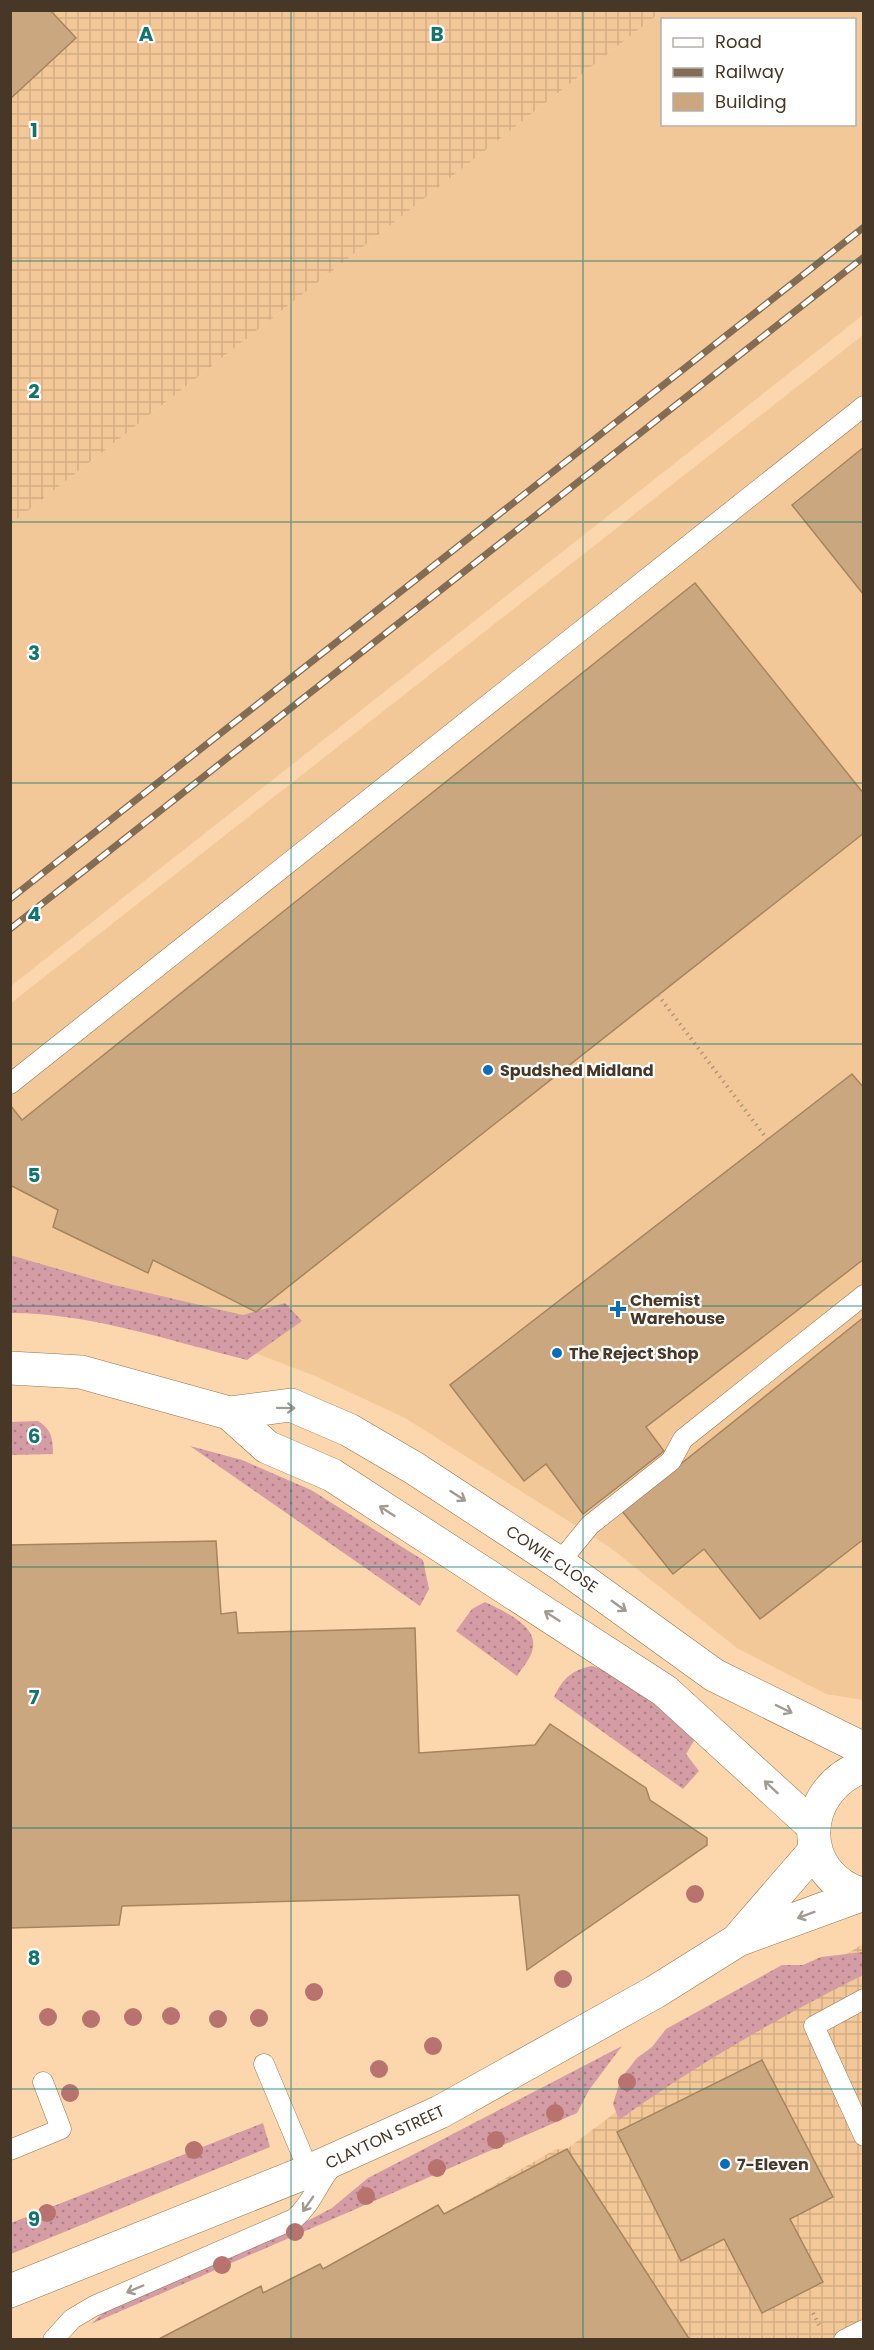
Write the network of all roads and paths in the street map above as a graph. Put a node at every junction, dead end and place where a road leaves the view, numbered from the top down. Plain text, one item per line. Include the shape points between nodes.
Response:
1 (864, 406) edge
2 (658, 995) dead end
3 (10, 1084) edge
4 (767, 1139) dead end
5 (864, 1295) edge
6 (10, 1368) edge
7 (229, 1413) junction
8 (559, 1563) junction
9 (864, 1749) edge
10 (864, 1766) edge
11 (815, 1838) junction
12 (862, 1895) edge
13 (738, 1940) junction
14 (864, 1999) edge
15 (264, 2064) dead end
16 (43, 2082) dead end
17 (864, 2136) edge
18 (10, 2150) edge
19 (341, 2157) junction
20 (309, 2171) junction
21 (10, 2291) edge
22 (864, 2330) edge
23 (53, 2340) edge
24 (844, 2340) edge

1 - 3 lane
2 - 4 path
5 - 8 lane via 682,1439 671,1461 590,1525
6 - 7 street, COWIE CLOSE via 81,1372
7 -> 8 street, COWIE CLOSE via 291,1406 349,1430
11 -> 7 street, COWIE CLOSE via 665,1691 332,1475 267,1448
8 -> 9 street, COWIE CLOSE via 714,1675
10 - 11 street via 847,1772 830,1786 818,1805
11 - 12 street, COWIE CLOSE via 825,1869 841,1885
11 - 13 street, CLAYTON STREET
12 -> 13 street, CLAYTON STREET
13 - 19 street, CLAYTON STREET via 656,1992 440,2112
14 - 17 lane via 814,2026
15 - 20 lane
16 - 18 lane via 61,2129
19 - 20 street, CLAYTON STREET
19 -> 23 lane via 325,2174 305,2210 294,2219 94,2306 72,2319
20 - 21 street, CLAYTON STREET
22 - 24 lane

